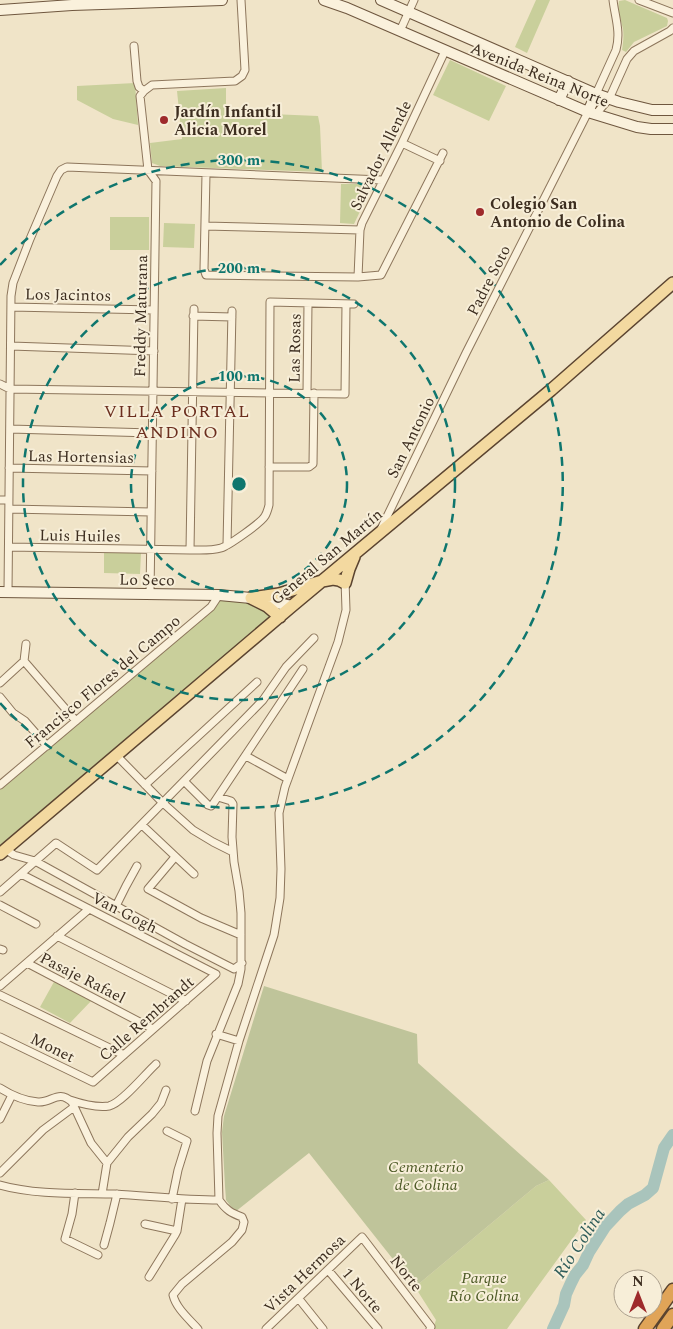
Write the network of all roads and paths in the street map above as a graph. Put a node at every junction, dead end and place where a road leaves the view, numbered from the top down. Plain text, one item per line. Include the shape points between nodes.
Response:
1 (216, 0) edge
2 (222, 0) edge
3 (241, 0) edge
4 (324, 0) edge
5 (381, 0) edge
6 (414, 0) edge
7 (613, 0) edge
8 (639, 0) edge
9 (100, 2) edge
10 (116, 2) edge
11 (0, 10) edge
12 (409, 12) junction
13 (673, 12) edge
14 (673, 28) edge
15 (400, 31) junction
16 (134, 46) dead end
17 (445, 51) junction
18 (568, 81) junction
19 (144, 91) junction
20 (596, 94) junction
21 (609, 99) junction
22 (558, 100) junction
23 (673, 110) edge
24 (591, 114) junction
25 (673, 129) edge
26 (402, 143) junction
27 (444, 153) dead end
28 (440, 161) junction
29 (148, 170) junction
30 (206, 174) junction
31 (382, 180) junction
32 (205, 226) junction
33 (360, 230) junction
34 (358, 277) junction
35 (673, 283) edge
36 (308, 303) junction
37 (11, 307) junction
38 (154, 310) junction
39 (11, 346) junction
40 (154, 351) junction
41 (466, 353) joint
42 (0, 384) edge
43 (10, 389) junction
44 (153, 391) junction
45 (192, 392) junction
46 (230, 392) junction
47 (270, 393) junction
48 (310, 393) junction
49 (10, 429) junction
50 (152, 432) junction
51 (269, 467) junction
52 (10, 468) junction
53 (152, 471) junction
54 (0, 500) edge
55 (9, 500) junction
56 (9, 508) junction
57 (151, 512) junction
58 (379, 534) junction
59 (227, 545) junction
60 (9, 547) junction
61 (151, 550) junction
62 (190, 550) junction
63 (354, 555) junction
64 (341, 566) junction
65 (322, 581) junction
66 (345, 584) junction
67 (4, 592) edge
68 (150, 594) junction
69 (219, 595) junction
70 (251, 598) junction
71 (292, 606) junction
72 (280, 617) junction
73 (314, 638) dead end
74 (26, 644) dead end
75 (24, 661) junction
76 (303, 669) dead end
77 (0, 682) edge
78 (257, 682) dead end
79 (0, 697) edge
80 (76, 720) junction
81 (46, 746) junction
82 (116, 755) junction
83 (246, 756) junction
84 (288, 779) junction
85 (184, 781) junction
86 (145, 785) junction
87 (0, 786) edge
88 (218, 797) junction
89 (162, 803) junction
90 (142, 824) junction
91 (3, 852) edge
92 (233, 852) junction
93 (176, 857) junction
94 (35, 861) junction
95 (137, 866) dead end
96 (20, 874) junction
97 (194, 874) dead end
98 (0, 892) edge
99 (0, 904) edge
100 (116, 906) junction
101 (89, 909) junction
102 (36, 924) dead end
103 (241, 935) junction
104 (57, 936) junction
105 (27, 963) junction
106 (242, 963) junction
107 (216, 974) joint
108 (0, 986) edge
109 (0, 995) edge
110 (186, 1001) junction
111 (153, 1029) junction
112 (216, 1034) junction
113 (0, 1037) edge
114 (239, 1041) junction
115 (124, 1055) junction
116 (156, 1064) dead end
117 (94, 1082) joint
118 (0, 1088) edge
119 (166, 1090) dead end
120 (12, 1095) junction
121 (70, 1100) junction
122 (74, 1107) junction
123 (195, 1111) dead end
124 (0, 1120) edge
125 (167, 1131) dead end
126 (107, 1163) junction
127 (0, 1173) edge
128 (0, 1185) edge
129 (74, 1193) junction
130 (102, 1194) junction
131 (116, 1194) junction
132 (172, 1199) junction
133 (182, 1199) junction
134 (219, 1200) junction
135 (144, 1224) dead end
136 (178, 1230) junction
137 (362, 1236) joint
138 (104, 1245) dead end
139 (98, 1255) dead end
140 (328, 1270) junction
141 (148, 1277) dead end
142 (673, 1290) edge
143 (298, 1299) junction
144 (673, 1314) edge
145 (430, 1328) edge
146 (198, 1329) edge
147 (266, 1329) edge
148 (323, 1329) edge
149 (378, 1329) edge
150 (645, 1329) edge
151 (663, 1329) edge

1 - 2 street
1 - 10 street
3 - 19 street via 245,70 242,76 235,81 152,85
4 - 15 street, Avenida Reina Norte
5 - 12 street, Avenida Reina Norte
6 - 12 street
7 - 20 street via 618,44
8 - 13 street
9 - 10 street
9 - 11 street
12 - 15 street
12 - 18 street, Avenida Reina Norte
14 - 21 street, Padre Soto via 634,51 627,59
15 - 17 street, Avenida Reina Norte
16 - 19 street, Freddy Maturana via 137,81
17 - 22 street, Avenida Reina Norte
17 - 26 street, Salvador Allende
18 - 20 street, Avenida Reina Norte
18 - 22 street
19 - 29 street, Freddy Maturana via 140,96
20 - 21 street, Avenida Reina Norte
20 - 24 street
21 - 23 street, Avenida Reina Norte via 652,110
21 - 24 street, Padre Soto
22 - 24 street, Avenida Reina Norte
24 - 25 street, Avenida Reina Norte via 637,127
24 - 41 street, Padre Soto
26 - 28 street
26 - 31 street, Salvador Allende
27 - 28 street
28 - 34 street via 381,275
29 - 30 street
29 - 37 street via 67,167 61,170 13,283
29 - 38 street, Freddy Maturana via 156,181
30 - 31 street
30 - 32 street
31 - 33 street, Salvador Allende
32 - 33 street
32 - 34 street via 206,275
33 - 34 street, Salvador Allende
35 - 58 main road, General San Martín
36 - 47 street via 270,302
36 - 48 street, Las Rosas
36 - 48 street via 350,304 345,394
37 - 38 street, Los Jacintos
37 - 39 street
38 - 40 street, Freddy Maturana
39 - 40 street
39 - 43 street
40 - 44 street, Freddy Maturana
41 - 58 street, San Antonio
42 - 43 street
43 - 44 street
43 - 49 street
44 - 45 street
44 - 50 street, Freddy Maturana
45 - 46 street
45 - 46 street via 194,313 232,314
45 - 62 street
46 - 47 street
46 - 59 street
47 - 48 street
47 - 51 street
48 - 51 street, Las Rosas via 313,464 309,467
49 - 50 street
49 - 52 street
50 - 53 street, Freddy Maturana
51 - 59 street via 266,515
52 - 53 street, Las Hortensias
52 - 55 street
53 - 57 street, Freddy Maturana
54 - 55 street
55 - 56 street
56 - 57 street
56 - 60 street
57 - 61 street, Freddy Maturana
58 - 63 main road, General San Martín
59 - 62 street, Luis Huiles
60 - 61 street, Luis Huiles
60 - 67 street
61 - 62 street, Luis Huiles
61 - 68 street, Freddy Maturana
63 - 64 main road, General San Martín
63 - 66 main road
64 - 65 main road, General San Martín
64 - 66 street
65 - 66 main road via 333,579
65 - 70 main road via 279,594
65 - 71 main road, General San Martín
66 - 84 street via 346,610 338,642
67 - 68 street, Lo Seco
68 - 69 street, Lo Seco
69 - 70 street, Lo Seco
69 - 80 street, Francisco Flores del Campo
70 - 71 street, Lo Seco
70 - 72 main road
71 - 72 main road, General San Martín
72 - 82 main road, General San Martín
73 - 85 street via 286,668 263,700
74 - 75 street
75 - 77 street
75 - 80 street
76 - 83 street
78 - 86 street
79 - 81 street
80 - 81 street, Francisco Flores del Campo
81 - 87 street, Francisco Flores del Campo
82 - 86 street
82 - 91 main road, General San Martín
83 - 84 street
83 - 88 street
84 - 114 street via 279,813 281,876 274,935
85 - 88 street via 209,806
85 - 89 street
86 - 89 street
88 - 92 street via 233,804
89 - 90 street
89 - 92 street via 193,830
90 - 93 street
90 - 94 street via 97,870 56,842
91 - 94 street
92 - 103 street
93 - 97 street
93 - 103 street via 148,889
94 - 96 street
94 - 100 street
95 - 100 street
96 - 98 street
96 - 101 street, Van Gogh
99 - 102 street
100 - 106 street via 234,969
101 - 104 street
101 - 107 street, Van Gogh
103 - 106 street
104 - 105 street
104 - 110 street
105 - 108 street
105 - 111 street, Pasaje Rafael
106 - 112 street via 239,979
107 - 110 street, Calle Rembrandt
109 - 115 street
110 - 111 street, Calle Rembrandt
111 - 115 street, Calle Rembrandt
112 - 114 street
112 - 123 street
113 - 117 street, Monet
114 - 134 street via 218,1116
115 - 117 street, Calle Rembrandt
116 - 121 street via 110,1106
118 - 120 street
119 - 126 street via 152,1114
120 - 121 street via 38,1102 60,1096
120 - 124 street
121 - 122 street
122 - 126 street via 91,1143
122 - 127 street via 44,1130
125 - 132 street via 188,1141
126 - 130 street
128 - 129 street
129 - 130 street
129 - 139 street via 65,1239
130 - 131 street
131 - 132 street
131 - 138 street
132 - 133 street
133 - 134 street
133 - 136 street
134 - 146 street via 230,1212 242,1217 242,1230 173,1295 174,1301
135 - 136 street
136 - 141 street
137 - 140 street, Vista Hermosa
137 - 145 street, Norte
140 - 143 street, Vista Hermosa
140 - 149 street, 1 Norte
142 - 150 highway
143 - 147 street, Vista Hermosa
143 - 148 street
144 - 151 highway

